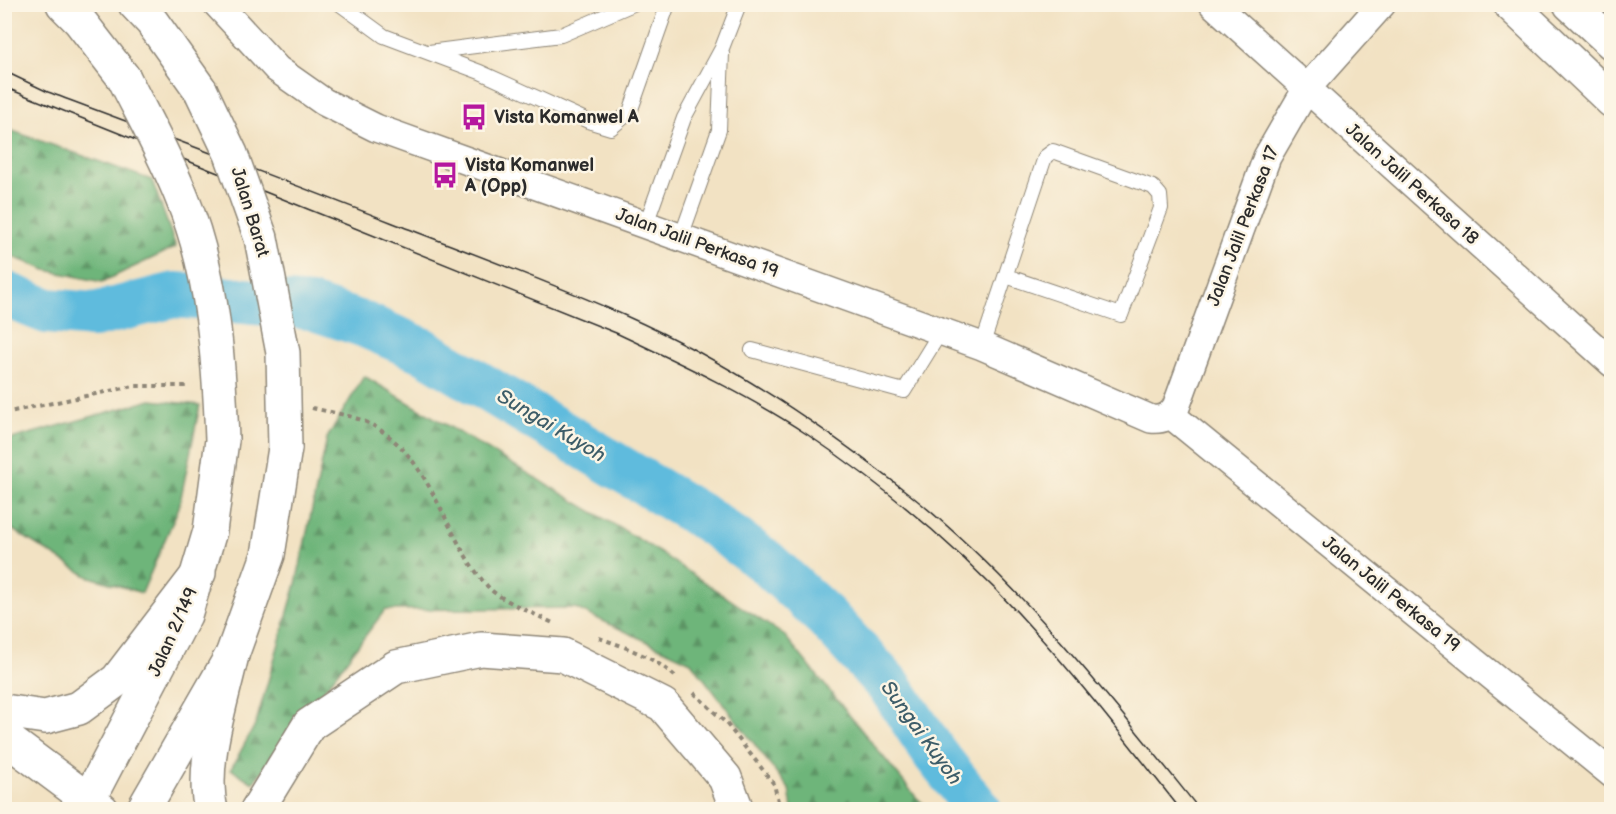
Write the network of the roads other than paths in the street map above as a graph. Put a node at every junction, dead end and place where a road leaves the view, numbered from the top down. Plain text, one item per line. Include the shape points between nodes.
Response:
1 (63, 4) edge
2 (135, 4) edge
3 (217, 4) edge
4 (340, 4) edge
5 (633, 4) edge
6 (668, 4) edge
7 (739, 4) edge
8 (1213, 4) edge
9 (1382, 4) edge
10 (1510, 4) edge
11 (1570, 4) edge
12 (1611, 43) edge
13 (722, 48) junction
14 (427, 52) junction
15 (1307, 88) junction
16 (1611, 101) edge
17 (646, 224) junction
18 (681, 237) junction
19 (1006, 276) junction
20 (941, 331) junction
21 (982, 346) junction
22 (752, 350) dead end
23 (1611, 363) edge
24 (1173, 411) junction
25 (199, 573) junction
26 (232, 655) junction
27 (4, 711) edge
28 (4, 737) edge
29 (1611, 774) edge
30 (91, 806) edge
31 (260, 806) edge
32 (143, 810) edge
33 (211, 810) edge
34 (737, 810) edge

1 - 25 main road, Jalan 2/149, bridge via 124,78 183,199 201,255 219,366 222,440 210,531
2 - 26 main road, Jalan Barat, bridge via 201,91 231,154 261,238 283,353 285,447 268,555
3 - 17 street, Jalan Jalil Perkasa 19 via 277,69 324,102 376,128
4 - 14 lane via 384,36
5 - 14 lane via 561,35
6 - 14 lane via 630,112 611,128
7 - 13 lane
8 - 15 street, Jalan Jalil Perkasa 18
9 - 15 street, Jalan Jalil Perkasa 17
10 - 16 main road
11 - 12 main road
13 - 17 lane via 684,118
13 - 18 lane via 718,130
15 - 23 street, Jalan Jalil Perkasa 18
15 - 24 street, Jalan Jalil Perkasa 17 via 1267,157
17 - 18 street, Jalan Jalil Perkasa 19
18 - 20 street, Jalan Jalil Perkasa 19
19 - 19 lane via 1121,315 1161,207 1160,195 1153,187 1053,151 1045,157
19 - 21 lane
20 - 21 street, Jalan Jalil Perkasa 19
20 - 22 lane via 904,391
21 - 24 street, Jalan Jalil Perkasa 19 via 1151,419 1160,420
24 - 29 street, Jalan Jalil Perkasa 19
25 - 27 main road via 117,680 79,708 45,717
25 - 30 main road, Jalan 2/149 via 185,615
26 - 32 main road
26 - 33 main road via 212,746 208,798
28 - 30 main road
31 - 34 main road via 309,725 396,667 481,649 563,654 663,705 725,778

